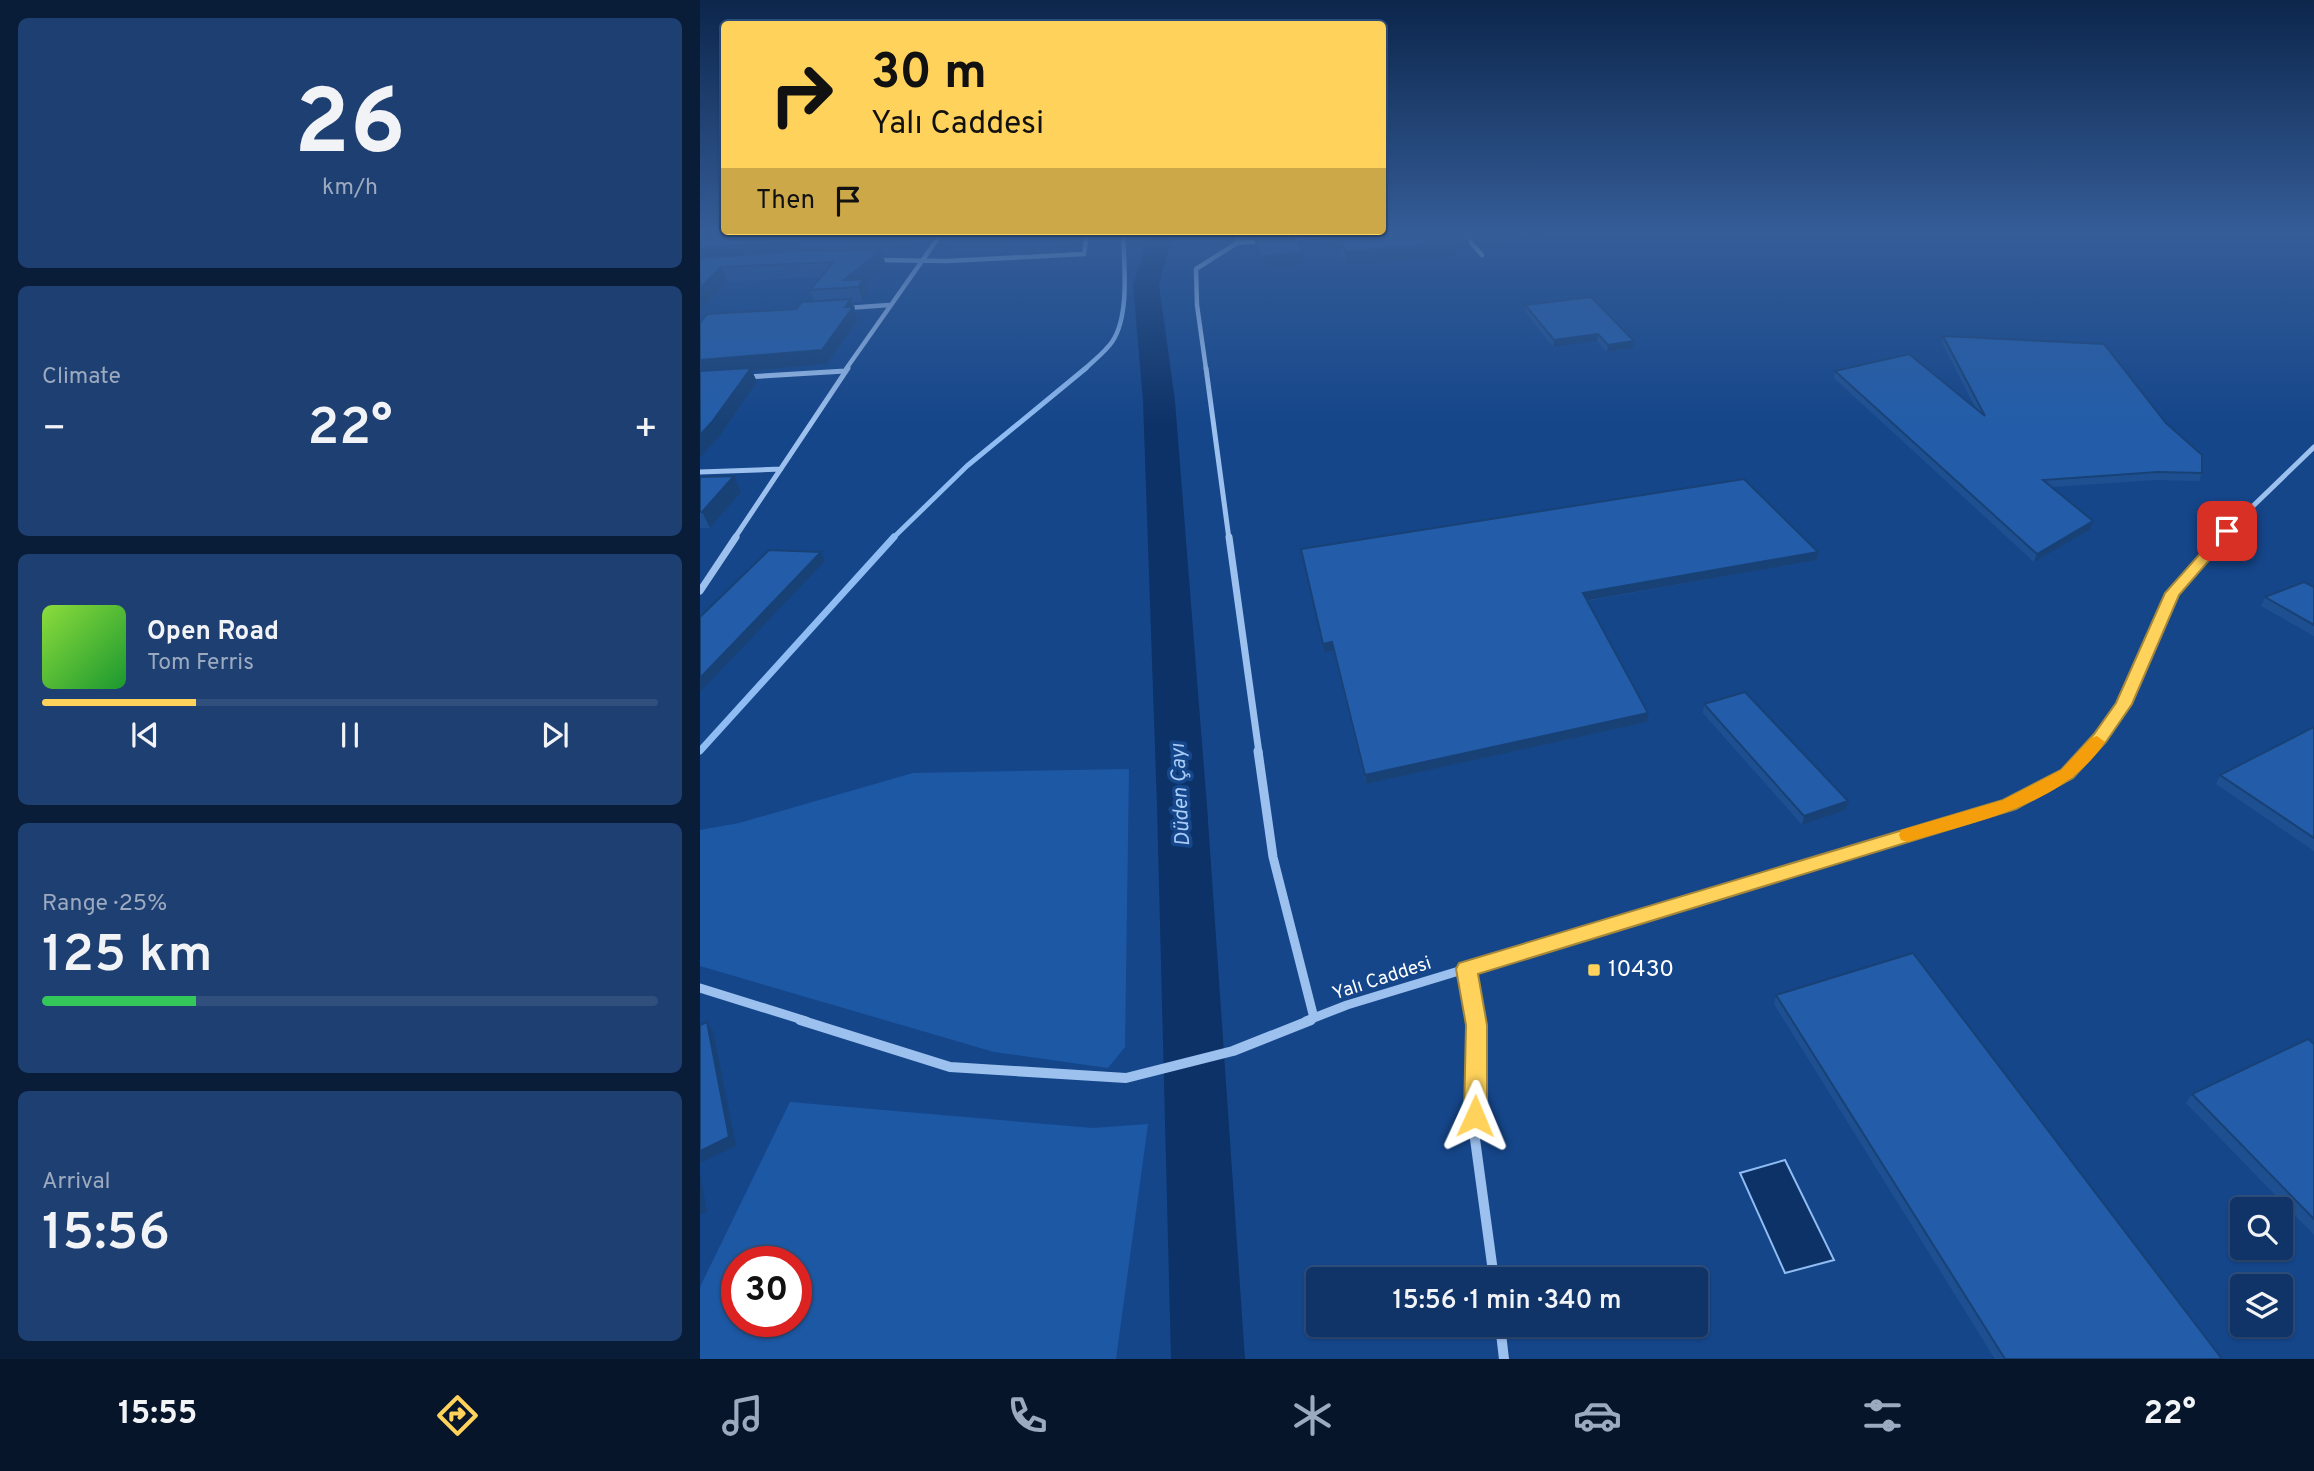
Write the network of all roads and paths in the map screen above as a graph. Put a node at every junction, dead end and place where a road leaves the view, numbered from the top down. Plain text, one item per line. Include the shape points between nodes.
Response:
1 (896, 297) edge
2 (1198, 297) edge
3 (890, 305) junction
4 (835, 309) edge
5 (845, 370) junction
6 (740, 377) edge
7 (2314, 447) edge
8 (781, 469) junction
9 (700, 472) edge
10 (700, 591) edge
11 (1466, 969) junction
12 (700, 988) edge
13 (1314, 1018) junction
14 (1492, 1267) edge
15 (1501, 1337) edge
16 (1504, 1359) edge

1 - 3 street
2 - 13 street via 1273,857
3 - 4 street
3 - 5 street
5 - 6 street
5 - 8 street
7 - 11 street, Yalı Caddesi via 2210,548 2173,593 2124,704 2067,774 2009,804
8 - 9 street
8 - 10 street
11 - 13 street, Yalı Caddesi
11 - 14 street via 1476,1025 1475,1139
12 - 13 street, Yalı Caddesi via 950,1068 1126,1077 1233,1051
15 - 16 street

